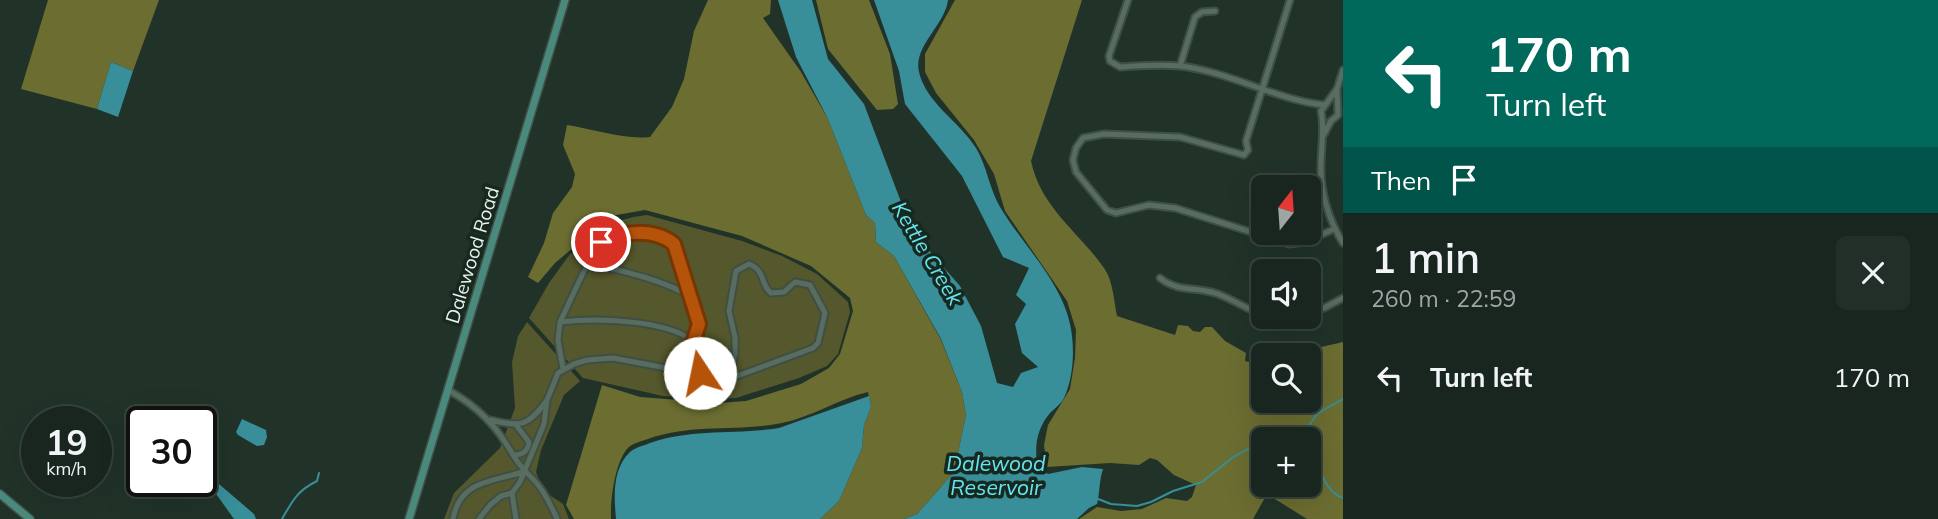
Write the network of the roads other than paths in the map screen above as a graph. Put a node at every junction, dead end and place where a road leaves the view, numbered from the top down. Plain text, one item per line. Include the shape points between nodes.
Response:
1 (565, 0) edge
2 (1128, 0) edge
3 (1290, 0) edge
4 (1215, 12) dead end
5 (1180, 66) junction
6 (1343, 70) edge
7 (1261, 89) junction
8 (1337, 89) junction
9 (1307, 103) junction
10 (1325, 104) junction
11 (1339, 110) edge
12 (1322, 116) junction
13 (1337, 119) edge
14 (1324, 134) junction
15 (1334, 229) junction
16 (1343, 243) edge
17 (589, 265) junction
18 (1160, 278) dead end
19 (691, 298) junction
20 (1343, 298) edge
21 (1321, 309) edge
22 (1251, 310) edge
23 (560, 322) junction
24 (694, 342) junction
25 (691, 349) junction
26 (563, 369) junction
27 (675, 369) junction
28 (700, 373) junction
29 (729, 375) junction
30 (448, 390) junction
31 (547, 401) junction
32 (489, 420) junction
33 (526, 424) junction
34 (516, 425) junction
35 (541, 432) junction
36 (513, 455) junction
37 (523, 472) junction
38 (512, 493) junction
39 (0, 494) edge
40 (30, 519) edge
41 (409, 519) edge
42 (453, 519) edge
43 (480, 519) edge
44 (516, 519) edge
45 (557, 519) edge

1 - 30 main road, Dalewood Road
2 - 5 street via 1110,61 1120,67
3 - 7 street
4 - 5 street via 1195,17
5 - 7 street
6 - 8 street
7 - 9 street
7 - 15 street via 1244,155 1180,137 1094,135 1083,138 1076,148 1076,172 1107,210 1116,214 1149,205 1175,208 1289,244 1305,243
8 - 10 street
8 - 11 street
9 - 10 street
9 - 12 street
10 - 11 street
10 - 12 street
11 - 13 street
12 - 13 street
12 - 14 street
13 - 14 street
14 - 15 street via 1320,170
15 - 16 street
17 - 19 street via 666,285
17 - 19 street via 595,247 611,236 652,233 674,244
17 - 23 street
18 - 22 street via 1174,287 1218,294
19 - 24 street via 699,324
20 - 21 street
23 - 24 street via 609,320 651,326 676,331
23 - 26 street
24 - 25 street
25 - 27 street
25 - 28 street
26 - 27 street via 587,360 613,358
26 - 31 street
27 - 28 street
28 - 29 street
29 - 29 street via 737,376 818,343 825,313 810,285 795,282 780,294 771,293 760,270 749,264 736,271 729,311 735,354
30 - 32 street
30 - 41 main road, Dalewood Road
31 - 33 street
31 - 35 street
32 - 34 street
32 - 36 street
33 - 34 street
33 - 35 street
34 - 36 street via 529,442 524,453
35 - 37 street
36 - 37 street
37 - 38 street
37 - 42 street via 485,482 465,493
37 - 45 street via 540,489
38 - 43 street via 501,496
38 - 44 street
39 - 40 main road

